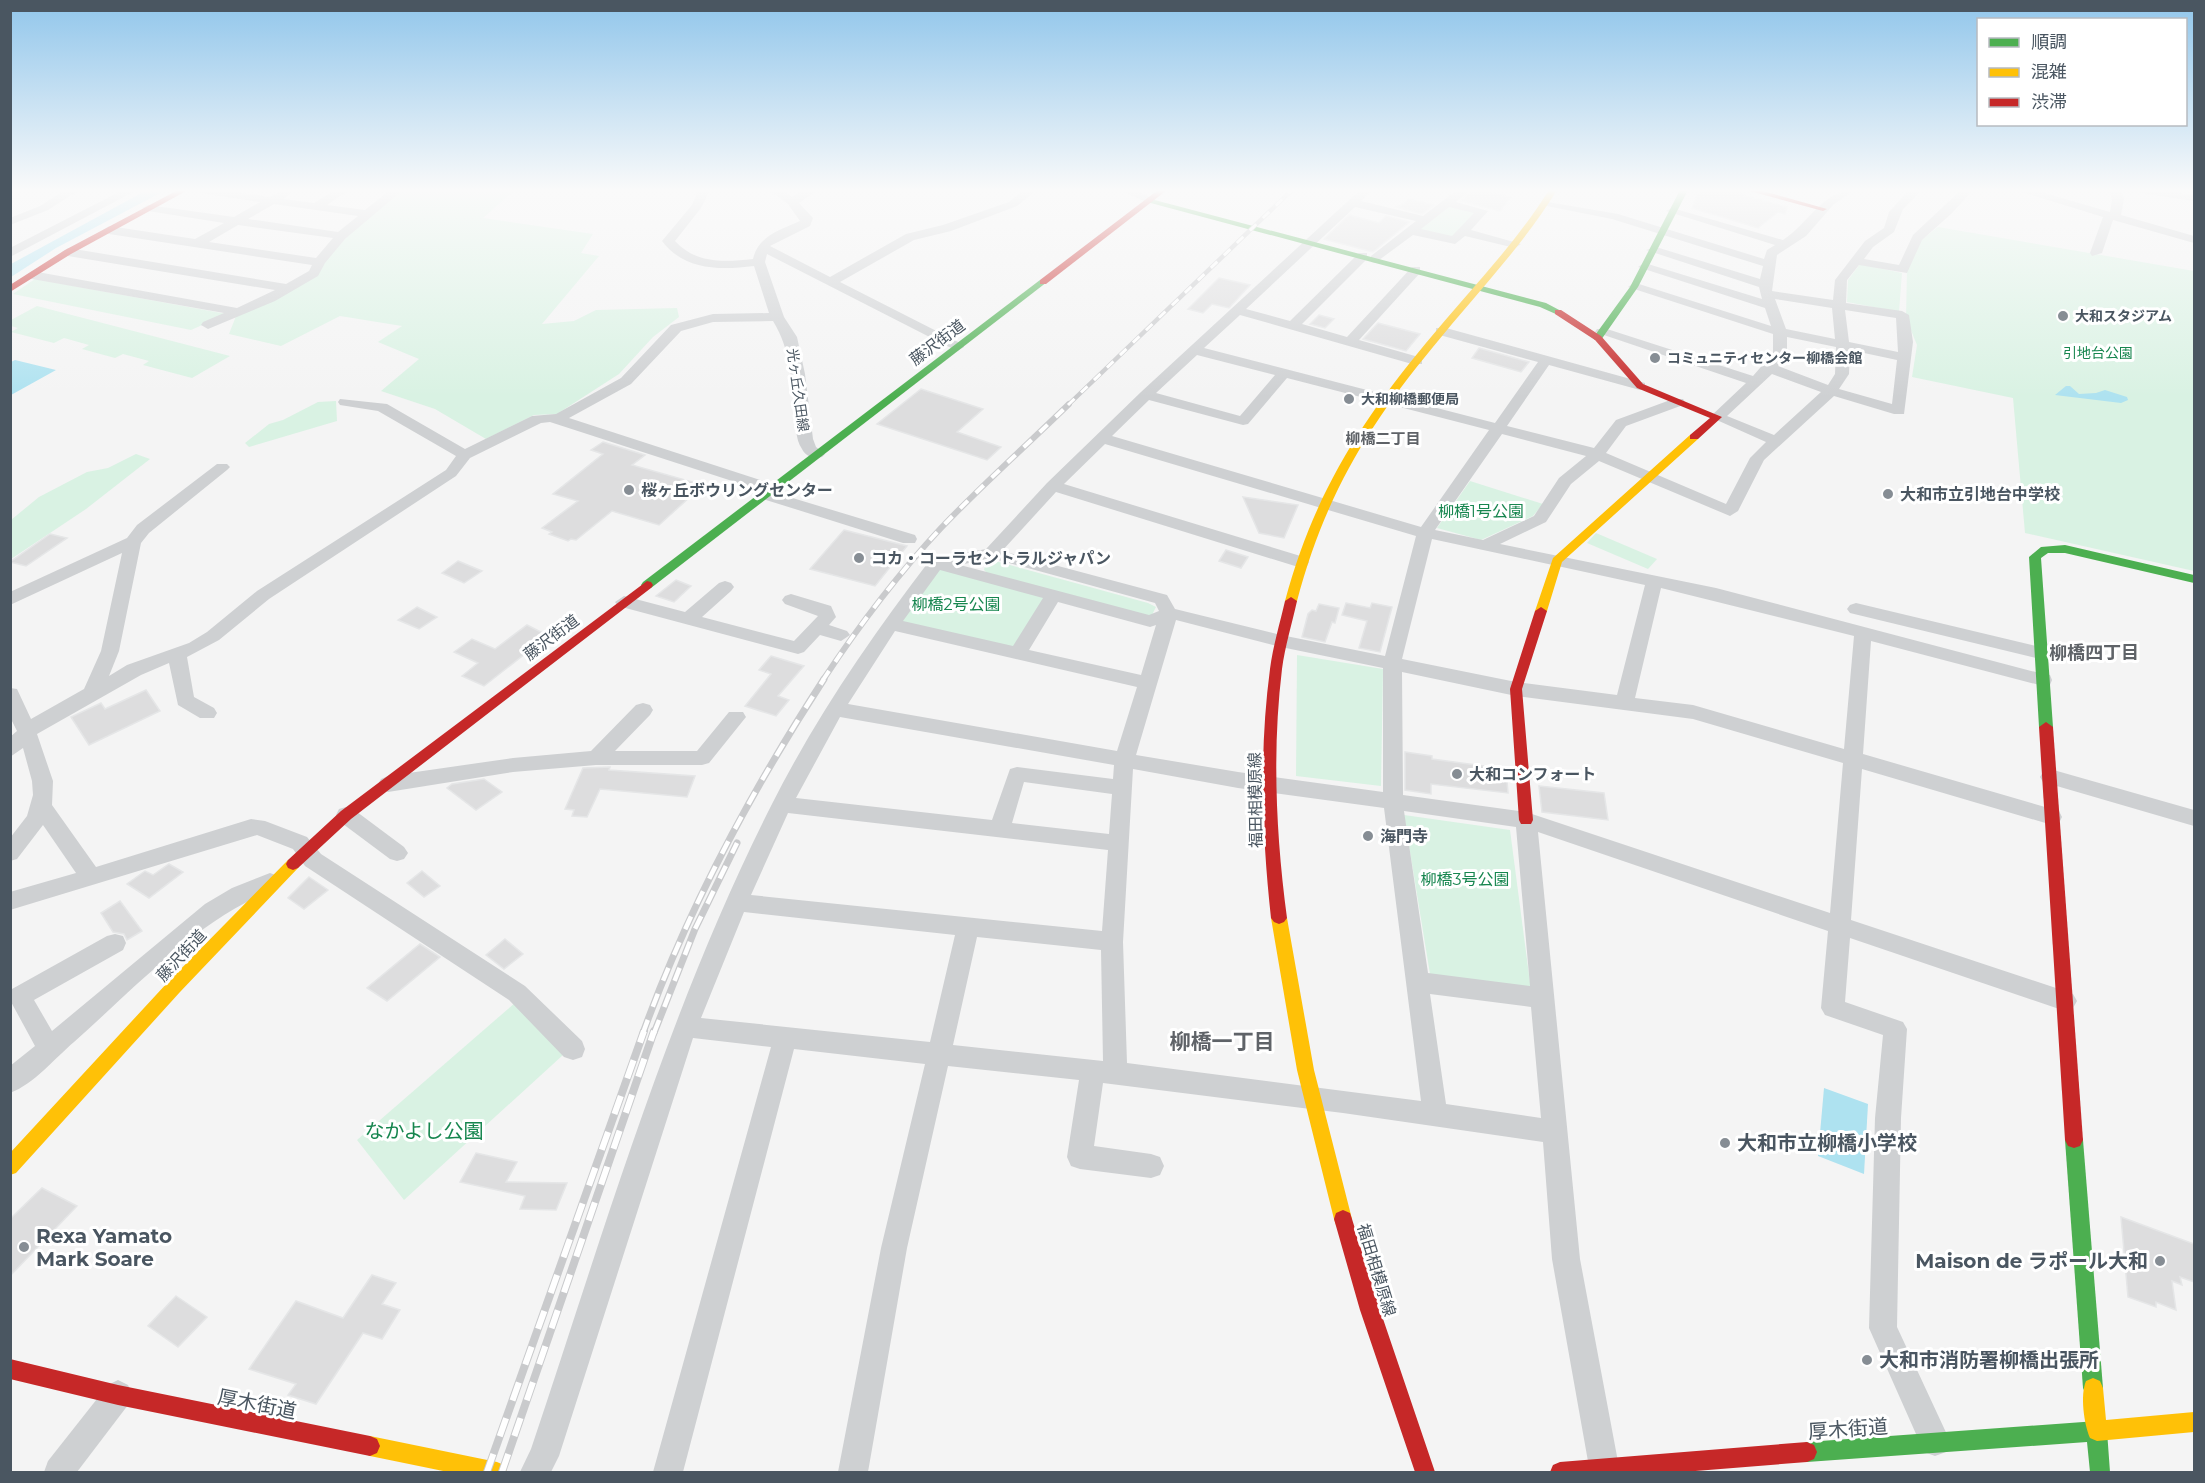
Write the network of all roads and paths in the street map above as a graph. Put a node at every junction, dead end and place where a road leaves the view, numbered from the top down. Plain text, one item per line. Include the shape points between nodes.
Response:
1 (57, 259) edge
2 (112, 259) edge
3 (171, 259) edge
4 (300, 259) edge
5 (321, 259) edge
6 (695, 259) edge
7 (786, 259) edge
8 (871, 259) edge
9 (1072, 259) edge
10 (1292, 259) edge
11 (1367, 259) edge
12 (1377, 259) edge
13 (1502, 259) edge
14 (1648, 259) edge
15 (1676, 259) edge
16 (1753, 259) edge
17 (1769, 259) edge
18 (1908, 259) edge
19 (1856, 261) joint
20 (319, 262) junction
21 (759, 262) joint
22 (1768, 264) junction
23 (158, 267) junction
24 (1644, 267) junction
25 (1416, 270) junction
26 (32, 275) junction
27 (830, 282) junction
28 (1479, 286) junction
29 (1634, 287) junction
30 (287, 288) junction
31 (10, 289) edge
32 (117, 290) junction
33 (1768, 295) junction
34 (1838, 303) junction
35 (1237, 310) junction
36 (240, 312) junction
37 (777, 317) junction
38 (208, 326) dead end
39 (1293, 326) junction
40 (1441, 331) junction
41 (1780, 332) junction
42 (1600, 335) junction
43 (1350, 342) junction
44 (1843, 346) junction
45 (957, 347) junction
46 (1195, 350) junction
47 (1905, 358) junction
48 (1546, 360) junction
49 (1417, 361) junction
50 (1770, 368) junction
51 (1284, 373) junction
52 (1755, 381) junction
53 (1640, 386) junction
54 (1831, 391) junction
55 (1146, 395) junction
56 (1385, 399) junction
57 (345, 402) dead end
58 (1678, 402) junction
59 (1717, 417) junction
60 (557, 419) junction
61 (1497, 428) junction
62 (1102, 438) junction
63 (1776, 441) junction
64 (818, 454) junction
65 (465, 455) junction
66 (1597, 455) junction
67 (222, 467) dead end
68 (1649, 479) junction
69 (1053, 486) junction
70 (770, 492) junction
71 (1323, 504) junction
72 (1425, 533) junction
73 (909, 539) dead end
74 (133, 542) junction
75 (1486, 546) junction
76 (992, 553) junction
77 (1557, 561) junction
78 (1301, 562) junction
79 (936, 564) junction
80 (2194, 579) edge
81 (1654, 583) junction
82 (725, 587) dead end
83 (1054, 595) junction
84 (10, 599) edge
85 (791, 600) dead end
86 (624, 602) junction
87 (1856, 609) dead end
88 (1169, 613) junction
89 (688, 619) junction
90 (891, 624) junction
91 (817, 628) junction
92 (1863, 633) junction
93 (842, 635) dead end
94 (1281, 641) junction
95 (1018, 653) junction
96 (2040, 653) junction
97 (177, 654) junction
98 (1393, 664) junction
99 (2043, 680) junction
100 (1147, 683) junction
101 (1516, 689) junction
102 (92, 693) junction
103 (10, 694) edge
104 (1625, 702) junction
105 (835, 709) junction
106 (643, 710) dead end
107 (207, 713) dead end
108 (736, 717) dead end
109 (26, 735) junction
110 (10, 750) edge
111 (596, 758) junction
112 (1854, 759) junction
113 (1124, 760) junction
114 (2050, 777) junction
115 (386, 784) junction
116 (1269, 784) junction
117 (1121, 788) junction
118 (1393, 802) junction
119 (782, 804) junction
120 (42, 807) junction
121 (346, 815) junction
122 (2052, 817) junction
123 (2194, 818) edge
124 (1526, 820) junction
125 (999, 830) junction
126 (1118, 843) junction
127 (306, 852) junction
128 (10, 853) edge
129 (397, 853) dead end
130 (91, 877) junction
131 (273, 881) junction
132 (10, 901) edge
133 (737, 902) junction
134 (1840, 926) junction
135 (968, 928) junction
136 (1112, 942) junction
137 (115, 943) dead end
138 (1417, 982) junction
139 (1541, 998) junction
140 (2065, 1001) junction
141 (685, 1027) junction
142 (785, 1039) junction
143 (573, 1049) dead end
144 (50, 1050) junction
145 (937, 1055) junction
146 (1104, 1072) junction
147 (10, 1082) edge
148 (1311, 1097) junction
149 (1435, 1114) junction
150 (1554, 1132) junction
151 (1151, 1166) dead end
152 (10, 1167) edge
153 (10, 1369) edge
154 (118, 1395) junction
155 (2194, 1422) edge
156 (2097, 1431) junction
157 (1935, 1441) junction
158 (1868, 1460) edge
159 (1604, 1467) junction
160 (452, 1469) edge
161 (59, 1473) edge
162 (497, 1473) edge
163 (535, 1473) edge
164 (669, 1473) edge
165 (853, 1473) edge
166 (1425, 1473) edge
167 (1560, 1473) edge
168 (2100, 1473) edge

1 - 26 main road
2 - 23 street
3 - 23 street
4 - 20 street
5 - 20 street
6 - 21 street via 710,265
7 - 27 street
8 - 27 street
9 - 45 main road, 藤沢街道
10 - 35 street
11 - 39 street
12 - 25 main road
13 - 28 main road, 福田相模原線
14 - 24 main road
15 - 33 street
16 - 22 street
17 - 22 street
18 - 19 street via 1903,270
19 - 34 street via 1841,280
20 - 30 street via 314,273
21 - 37 street, 光ヶ丘久田線
22 - 33 street
23 - 30 street
23 - 32 street
24 - 29 main road
24 - 33 street
25 - 28 main road
25 - 43 street
26 - 31 main road
26 - 32 street
27 - 45 street
28 - 40 main road, 福田相模原線
28 - 42 main road via 1543,305
29 - 41 street
29 - 42 main road
30 - 36 street
32 - 36 street
33 - 34 street
33 - 41 street
34 - 44 street
34 - 47 street via 1902,315
35 - 39 street
35 - 46 street
36 - 38 street
37 - 60 street via 732,316 687,323 668,336 626,381
37 - 64 street, 光ヶ丘久田線 via 790,337 805,439 809,449
39 - 43 street
40 - 48 street
40 - 49 main road, 福田相模原線
41 - 44 street
41 - 50 street via 1780,353
42 - 52 street
42 - 53 main road
43 - 49 street
44 - 47 street
44 - 54 street via 1842,374
45 - 64 main road, 藤沢街道
46 - 51 street
46 - 55 street
47 - 54 street via 1899,411
48 - 53 street
48 - 61 street
49 - 56 main road, 福田相模原線
50 - 52 street
50 - 54 street
51 - 55 street via 1244,421
51 - 56 street
52 - 59 street
53 - 58 main road
54 - 63 street
55 - 62 street
56 - 61 street
56 - 71 main road, 福田相模原線 via 1360,435
57 - 65 street via 382,407
58 - 59 main road
58 - 66 street via 1621,423
59 - 63 street
59 - 68 main road
60 - 65 street via 537,418
60 - 70 street
61 - 66 street
61 - 72 street
62 - 69 street
62 - 71 street
63 - 68 street via 1758,458 1730,511
64 - 70 main road, 藤沢街道
65 - 97 street via 451,473 263,595 213,636
66 - 68 street
66 - 75 street via 1565,481 1540,519
67 - 74 street via 143,529
68 - 77 main road
69 - 76 street
69 - 78 street
70 - 73 street
70 - 86 main road, 藤沢街道
71 - 72 street
71 - 78 main road, 福田相模原線
72 - 75 street
72 - 98 street
74 - 84 street
74 - 102 street via 110,651
75 - 77 street
76 - 79 street
76 - 88 street via 1161,599
77 - 81 street
77 - 101 main road
78 - 94 main road, 福田相模原線
79 - 83 street
79 - 90 street
80 - 96 main road via 2065,549 2038,553 2035,557
81 - 92 street via 1716,594
81 - 104 street
82 - 89 street
83 - 88 street via 1150,621
83 - 95 street
85 - 91 street via 825,610 827,617
86 - 89 street
86 - 115 main road, 藤沢街道
87 - 96 street
88 - 94 street
88 - 100 street
89 - 91 street via 798,648
90 - 95 street
90 - 105 street
91 - 93 street
92 - 99 street
92 - 112 street
94 - 98 street
94 - 116 main road, 福田相模原線 via 1272,712
95 - 100 street
96 - 99 main road
97 - 102 street via 134,670
97 - 107 street via 185,700
98 - 101 street
98 - 118 street
99 - 114 main road
100 - 113 street
101 - 104 street
101 - 124 main road
102 - 109 street via 31,728
103 - 109 street
104 - 112 street via 1693,712
105 - 113 street
105 - 119 street
106 - 111 street
108 - 111 street via 702,758
109 - 110 street
109 - 120 street via 45,781
111 - 115 street via 513,765
112 - 122 street
112 - 134 street
113 - 116 street
113 - 117 street
114 - 122 main road
114 - 123 street
115 - 121 main road, 藤沢街道
116 - 118 street
116 - 148 main road, 福田相模原線 via 1275,890 1286,978
117 - 125 street via 1017,774
117 - 126 street
118 - 124 street
118 - 138 street
119 - 125 street
119 - 133 street
120 - 128 street
120 - 130 street
121 - 127 main road, 藤沢街道
121 - 129 street
122 - 140 main road
124 - 134 street
124 - 139 street
125 - 126 street
126 - 136 street
127 - 130 street via 300,843 251,827
127 - 131 main road, 藤沢街道
127 - 143 street via 517,993
130 - 132 street
131 - 144 street via 220,903
131 - 152 main road, 藤沢街道
133 - 135 street
133 - 141 street
134 - 140 street
134 - 157 street via 1833,1008 1895,1029 1888,1118 1883,1328
135 - 136 street
135 - 145 street
136 - 146 street
137 - 144 street via 20,996
138 - 139 street
138 - 149 street
139 - 150 street
140 - 156 main road via 2086,1324
141 - 142 street
141 - 163 street
142 - 145 street
142 - 164 street
144 - 147 street
145 - 146 street
145 - 165 street via 894,1248
146 - 148 street
146 - 151 street via 1080,1157
148 - 149 street
148 - 166 main road, 福田相模原線 via 1364,1290
149 - 150 street
150 - 159 street via 1566,1259
153 - 154 main road, 厚木街道
154 - 160 main road, 厚木街道
154 - 161 street
155 - 156 main road, 厚木街道
156 - 157 main road, 厚木街道
156 - 168 main road
157 - 158 main road, 厚木街道
158 - 159 main road, 厚木街道
159 - 167 main road, 厚木街道
160 - 162 main road, 厚木街道

